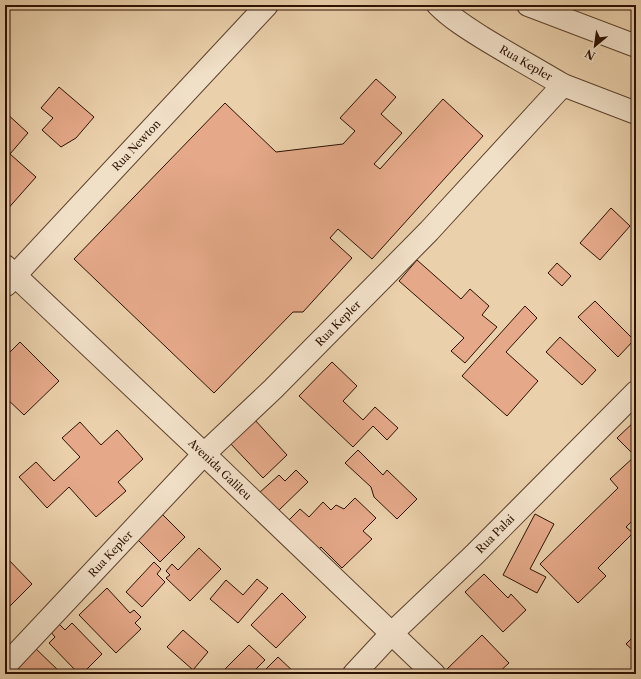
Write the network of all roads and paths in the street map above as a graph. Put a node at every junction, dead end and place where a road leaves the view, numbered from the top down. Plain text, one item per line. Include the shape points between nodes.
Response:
1 (267, 5) edge
2 (438, 5) edge
3 (528, 5) edge
4 (636, 46) edge
5 (563, 85) junction
6 (636, 113) edge
7 (8, 275) edge
8 (636, 392) edge
9 (204, 454) junction
10 (392, 633) junction
11 (5, 666) edge
12 (354, 674) edge
13 (434, 674) edge

1 - 7 street, Rua Newton
2 - 5 street, Rua Kepler via 470,30
3 - 4 street
5 - 6 street
5 - 9 street, Rua Kepler via 429,231 273,389
7 - 9 street, Avenida Galileu
8 - 10 street, Rua Palai via 474,555
9 - 10 street, Avenida Galileu
9 - 11 street, Rua Kepler
10 - 12 street, Rua Palai
10 - 13 street, Avenida Galileu

